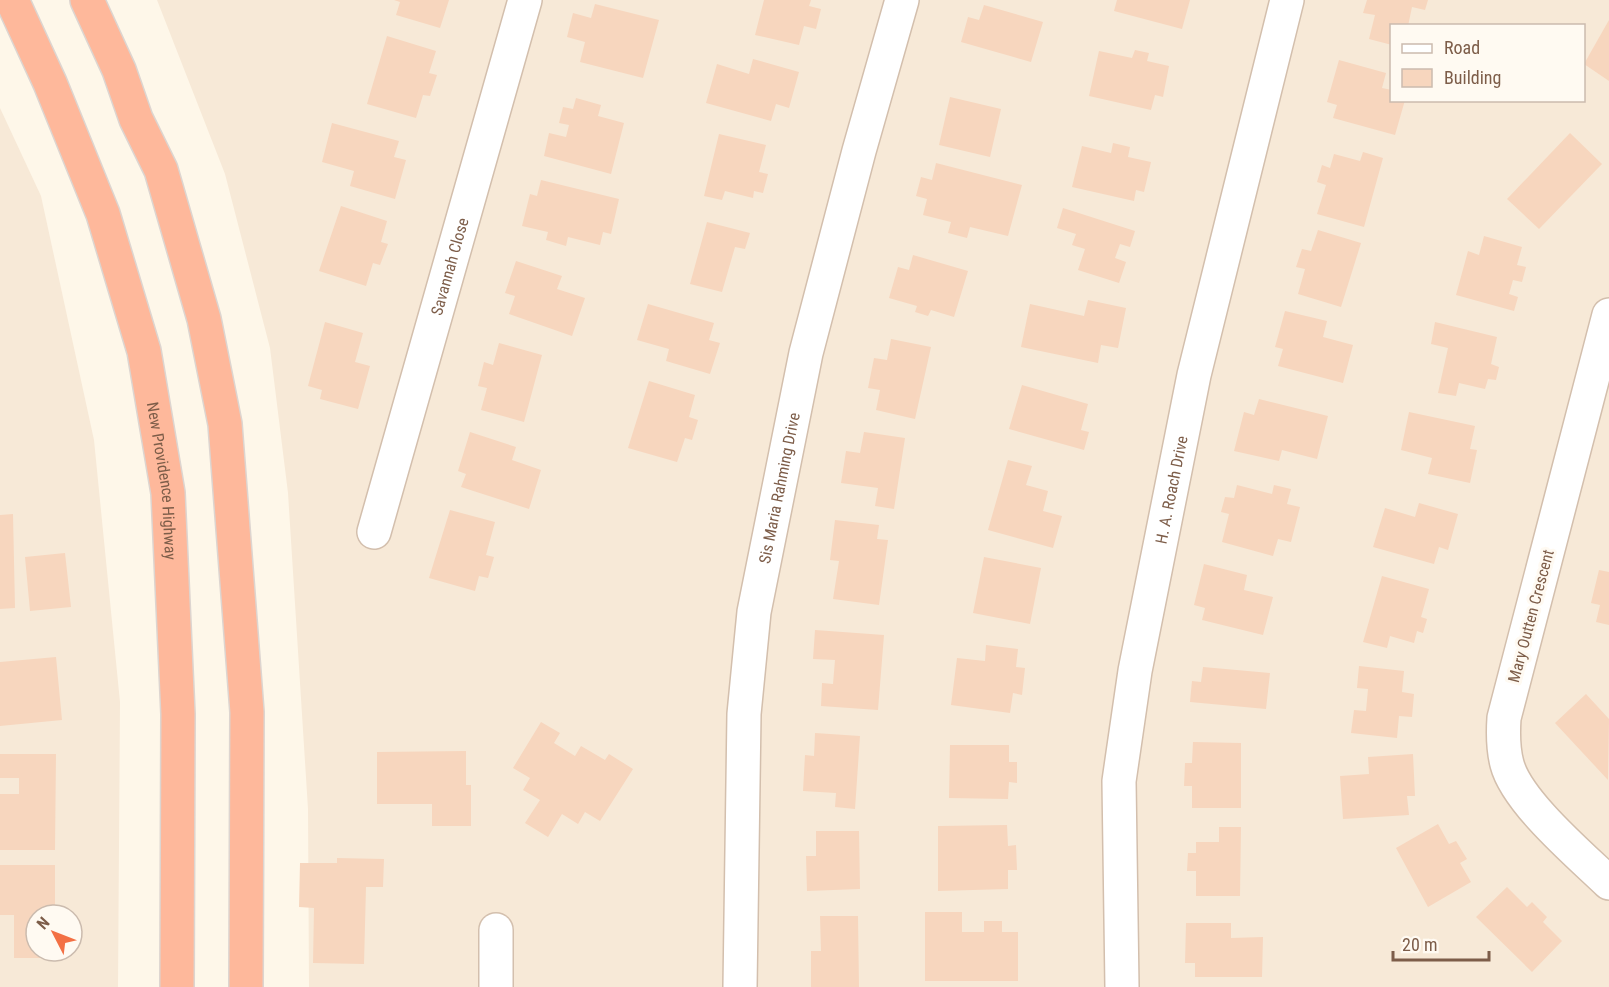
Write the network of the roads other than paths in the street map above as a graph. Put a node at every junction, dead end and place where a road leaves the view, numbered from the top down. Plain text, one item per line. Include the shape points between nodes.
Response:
1 (12, 0) edge
2 (87, 0) edge
3 (525, 0) edge
4 (902, 0) edge
5 (1287, 0) edge
6 (1609, 315) edge
7 (374, 532) dead end
8 (1609, 883) edge
9 (496, 930) dead end
10 (177, 987) edge
11 (246, 987) edge
12 (496, 987) edge
13 (740, 987) edge
14 (1122, 987) edge

1 - 10 highway, New Providence Highway via 103,214 144,351 164,469 178,714
2 - 11 highway via 161,170 204,319 225,424 247,712
3 - 7 street, Savannah Close
4 - 13 street, Sis Maria Rahming Drive via 806,353 754,612 744,714
5 - 14 street, H. A. Roach Drive via 1194,375 1136,671 1119,781
6 - 8 street, Mary Outten Crescent via 1504,718 1503,742 1507,766 1518,788
9 - 12 street

